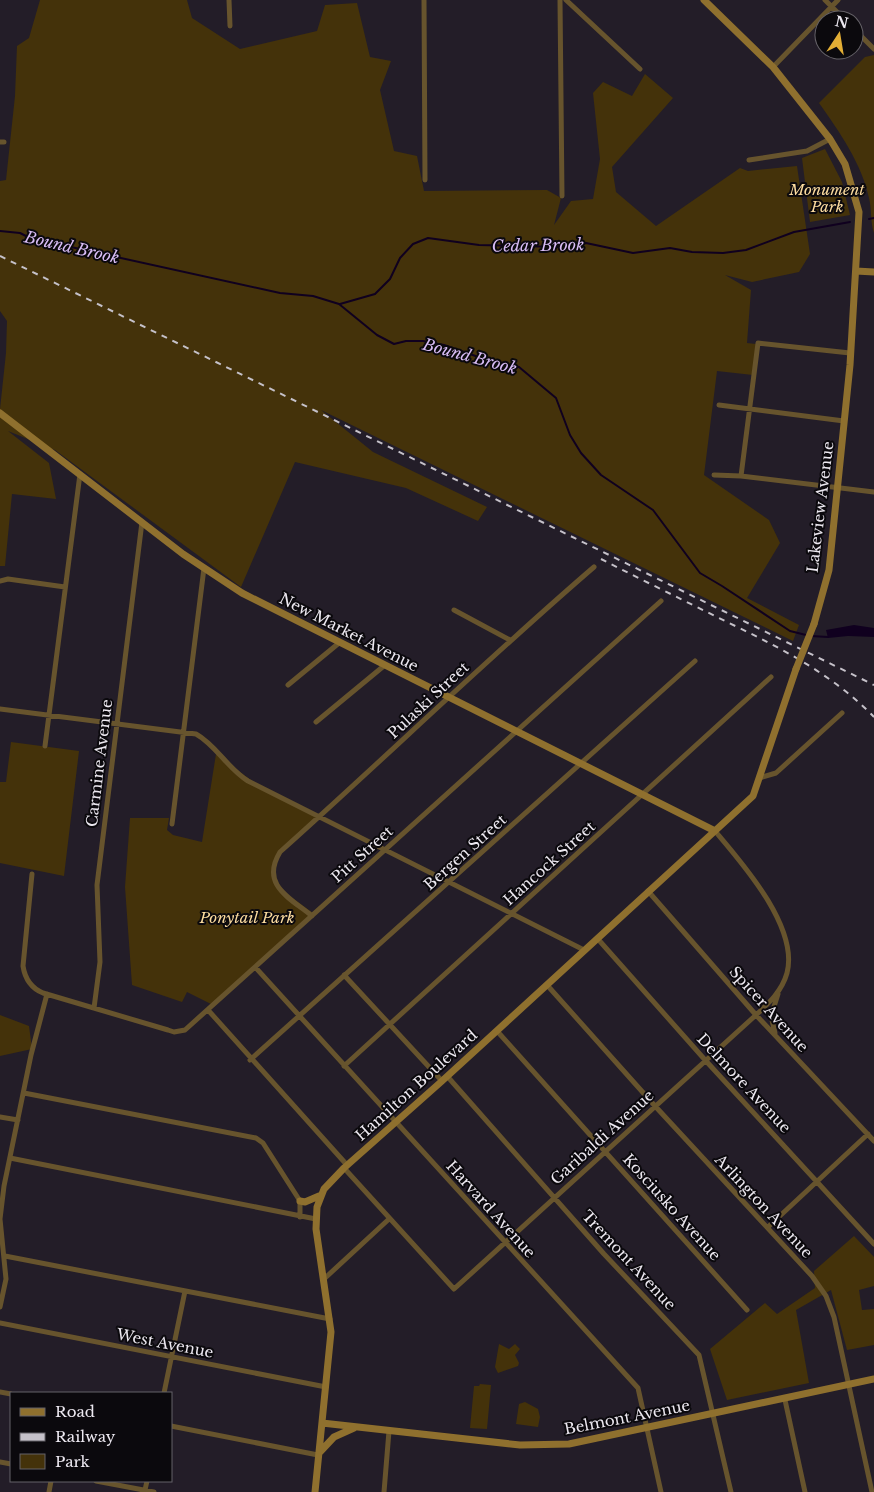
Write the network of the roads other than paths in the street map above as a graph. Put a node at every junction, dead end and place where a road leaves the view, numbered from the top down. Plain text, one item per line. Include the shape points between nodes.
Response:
1 (229, 0) edge
2 (424, 0) edge
3 (560, 0) edge
4 (566, 0) edge
5 (704, 0) edge
6 (825, 0) edge
7 (838, 0) edge
8 (832, 6) junction
9 (836, 10) edge
10 (230, 26) dead end
11 (864, 39) edge
12 (874, 49) edge
13 (772, 67) junction
14 (640, 69) dead end
15 (830, 139) junction
16 (749, 160) dead end
17 (425, 180) dead end
18 (562, 196) dead end
19 (856, 270) junction
20 (874, 272) edge
21 (850, 353) junction
22 (719, 405) dead end
23 (749, 408) junction
24 (0, 413) edge
25 (844, 421) junction
26 (80, 473) junction
27 (714, 474) dead end
28 (740, 476) junction
29 (837, 488) junction
30 (874, 492) edge
31 (142, 522) junction
32 (594, 567) dead end
33 (204, 568) junction
34 (0, 581) edge
35 (65, 588) junction
36 (661, 601) dead end
37 (454, 610) dead end
38 (510, 640) junction
39 (339, 642) junction
40 (695, 661) dead end
41 (385, 665) junction
42 (771, 677) dead end
43 (288, 685) dead end
44 (450, 698) junction
45 (0, 709) edge
46 (842, 713) dead end
47 (49, 715) junction
48 (316, 722) dead end
49 (117, 723) junction
50 (184, 731) junction
51 (516, 731) junction
52 (45, 746) dead end
53 (581, 764) junction
54 (759, 778) junction
55 (642, 794) junction
56 (753, 796) joint
57 (320, 817) junction
58 (172, 824) dead end
59 (714, 831) junction
60 (385, 850) junction
61 (32, 874) dead end
62 (450, 882) junction
63 (648, 892) junction
64 (512, 914) junction
65 (312, 916) junction
66 (597, 938) junction
67 (584, 950) junction
68 (255, 967) junction
69 (344, 975) junction
70 (547, 985) junction
71 (778, 993) junction
72 (48, 994) junction
73 (94, 1008) junction
74 (208, 1010) junction
75 (756, 1015) junction
76 (297, 1016) junction
77 (390, 1024) junction
78 (497, 1031) junction
79 (776, 1036) junction
80 (250, 1060) junction
81 (706, 1061) junction
82 (344, 1066) junction
83 (444, 1079) junction
84 (24, 1093) junction
85 (655, 1106) junction
86 (0, 1116) edge
87 (18, 1120) junction
88 (395, 1122) junction
89 (868, 1134) junction
90 (874, 1141) edge
91 (606, 1152) junction
92 (10, 1158) junction
93 (345, 1167) junction
94 (817, 1180) junction
95 (2, 1185) edge
96 (319, 1196) junction
97 (554, 1198) junction
98 (300, 1201) junction
99 (300, 1217) junction
100 (316, 1219) junction
101 (389, 1219) junction
102 (768, 1228) junction
103 (505, 1242) junction
104 (874, 1244) edge
105 (5, 1256) junction
106 (324, 1279) junction
107 (185, 1292) junction
108 (0, 1307) edge
109 (747, 1310) dead end
110 (331, 1319) junction
111 (0, 1323) edge
112 (172, 1357) junction
113 (874, 1379) edge
114 (849, 1385) junction
115 (326, 1387) junction
116 (164, 1392) edge
117 (785, 1400) junction
118 (714, 1414) junction
119 (322, 1424) junction
120 (172, 1426) edge
121 (355, 1428) junction
122 (648, 1428) junction
123 (389, 1431) junction
124 (318, 1454) junction
125 (101, 1482) edge
126 (147, 1482) edge
127 (145, 1490) junction
128 (154, 1492) edge
129 (314, 1492) edge
130 (384, 1492) edge
131 (661, 1492) edge
132 (731, 1492) edge
133 (805, 1492) edge
134 (872, 1492) edge

1 - 10 street
2 - 17 street
3 - 18 street
4 - 14 street
5 - 13 main road, Lakeview Avenue
6 - 8 street
7 - 8 street
8 - 9 street
8 - 13 street
11 - 12 street
13 - 15 main road, Lakeview Avenue
15 - 16 street via 807,151
15 - 19 main road, Lakeview Avenue via 845,164 858,212
19 - 20 main road
19 - 21 main road, Lakeview Avenue
21 - 23 street via 758,343
21 - 25 main road, Lakeview Avenue
22 - 23 street
23 - 25 street
23 - 28 street
24 - 26 main road, New Market Avenue
25 - 29 main road, Lakeview Avenue
26 - 31 main road, New Market Avenue
26 - 35 street
27 - 28 street
28 - 29 street
29 - 30 street
29 - 54 main road, Lakeview Avenue, bridge via 829,570 814,624
31 - 33 main road, New Market Avenue
31 - 49 street, Carmine Avenue
32 - 38 street, Pulaski Street
33 - 39 main road, New Market Avenue via 242,593
33 - 50 street
34 - 35 street via 11,579
35 - 47 street
36 - 51 street, Pitt Street
37 - 38 street
38 - 44 street, Pulaski Street
39 - 41 main road, New Market Avenue
39 - 43 street
40 - 53 street, Bergen Street
41 - 44 main road, New Market Avenue
41 - 48 street
42 - 55 street, Hancock Street
44 - 51 main road, New Market Avenue
44 - 57 street, Pulaski Street
45 - 47 street
46 - 54 street via 776,773
47 - 49 street
47 - 52 street
49 - 50 street
49 - 73 street, Carmine Avenue via 97,885 100,962
50 - 57 street via 204,738 241,776
50 - 58 street
51 - 53 main road, New Market Avenue
51 - 60 street, Pitt Street
53 - 55 main road, New Market Avenue
53 - 62 street, Bergen Street
54 - 56 main road, Lakeview Avenue
55 - 59 main road, New Market Avenue
55 - 64 street, Hancock Street
56 - 59 main road, Hamilton Boulevard
57 - 60 street
57 - 65 street, Pulaski Street via 280,852 273,865 276,884 283,894
59 - 63 main road, Hamilton Boulevard
59 - 71 street via 751,873 778,921 789,958 787,974
60 - 62 street
60 - 65 street, Pitt Street
61 - 72 street, Pitt Street via 23,966 29,983
62 - 64 street
62 - 69 street, Bergen Street
63 - 66 main road, Hamilton Boulevard
63 - 75 street, Spicer Avenue
64 - 67 street
64 - 77 street, Hancock Street
65 - 68 street, Pitt Street
66 - 67 main road, Hamilton Boulevard
66 - 81 street, Delmore Avenue
67 - 70 main road, Hamilton Boulevard
68 - 74 street, Pitt Street
68 - 76 street, Harvard Avenue
69 - 76 street, Bergen Street
69 - 77 street, Tremont Avenue
70 - 78 main road, Hamilton Boulevard
70 - 85 street, Arlington Avenue
71 - 75 street, Garibaldi Avenue
71 - 79 street via 772,1016
72 - 73 street, Pitt Street
72 - 84 street
73 - 74 street, Pitt Street via 174,1032 185,1030
74 - 80 street
75 - 79 street, Spicer Avenue
75 - 81 street, Garibaldi Avenue
76 - 80 street, Bergen Street
76 - 82 street, Harvard Avenue
77 - 82 street, Hancock Street
77 - 83 street, Tremont Avenue
78 - 83 main road, Hamilton Boulevard
78 - 91 street, Kosciusko Avenue
79 - 89 street, Spicer Avenue
80 - 93 street
81 - 85 street, Garibaldi Avenue
81 - 94 street, Delmore Avenue
82 - 88 street, Harvard Avenue
83 - 88 main road, Hamilton Boulevard
83 - 97 street, Tremont Avenue
84 - 87 street
84 - 98 street via 260,1140
85 - 91 street, Garibaldi Avenue
85 - 102 street, Arlington Avenue
86 - 87 street
87 - 92 street
88 - 93 main road, Hamilton Boulevard
88 - 103 street, Harvard Avenue
89 - 90 street, Spicer Avenue
89 - 94 street
91 - 97 street, Garibaldi Avenue
91 - 109 street, Kosciusko Avenue
92 - 95 street
92 - 99 street
93 - 96 main road, Hamilton Boulevard via 328,1182
93 - 101 street
94 - 102 street
94 - 104 street, Delmore Avenue
95 - 105 street via 0,1219
96 - 98 main road
96 - 100 main road
97 - 103 street, Garibaldi Avenue
97 - 118 street, Tremont Avenue via 699,1355
98 - 99 street
99 - 100 street
100 - 106 main road
101 - 103 street, Garibaldi Avenue via 454,1289
101 - 106 street
102 - 114 street, Arlington Avenue via 826,1296
103 - 122 street, Harvard Avenue via 638,1388
105 - 107 street
105 - 108 street via 6,1279
106 - 110 main road
107 - 110 street
107 - 112 street
110 - 115 main road
111 - 112 street, West Avenue
112 - 115 street, West Avenue
112 - 116 street
113 - 114 main road, Belmont Avenue
114 - 117 main road, Belmont Avenue
114 - 134 street, Arlington Avenue
115 - 119 main road
117 - 118 main road, Belmont Avenue
117 - 133 street
118 - 122 main road, Belmont Avenue
118 - 132 street, Tremont Avenue
119 - 121 main road, Belmont Avenue
119 - 124 main road
120 - 124 street
121 - 123 main road, Belmont Avenue
121 - 124 main road via 334,1437
122 - 123 main road, Belmont Avenue via 594,1440 545,1446
122 - 131 street, Harvard Avenue
123 - 130 street
124 - 129 main road
125 - 127 street
126 - 127 street
127 - 128 street

